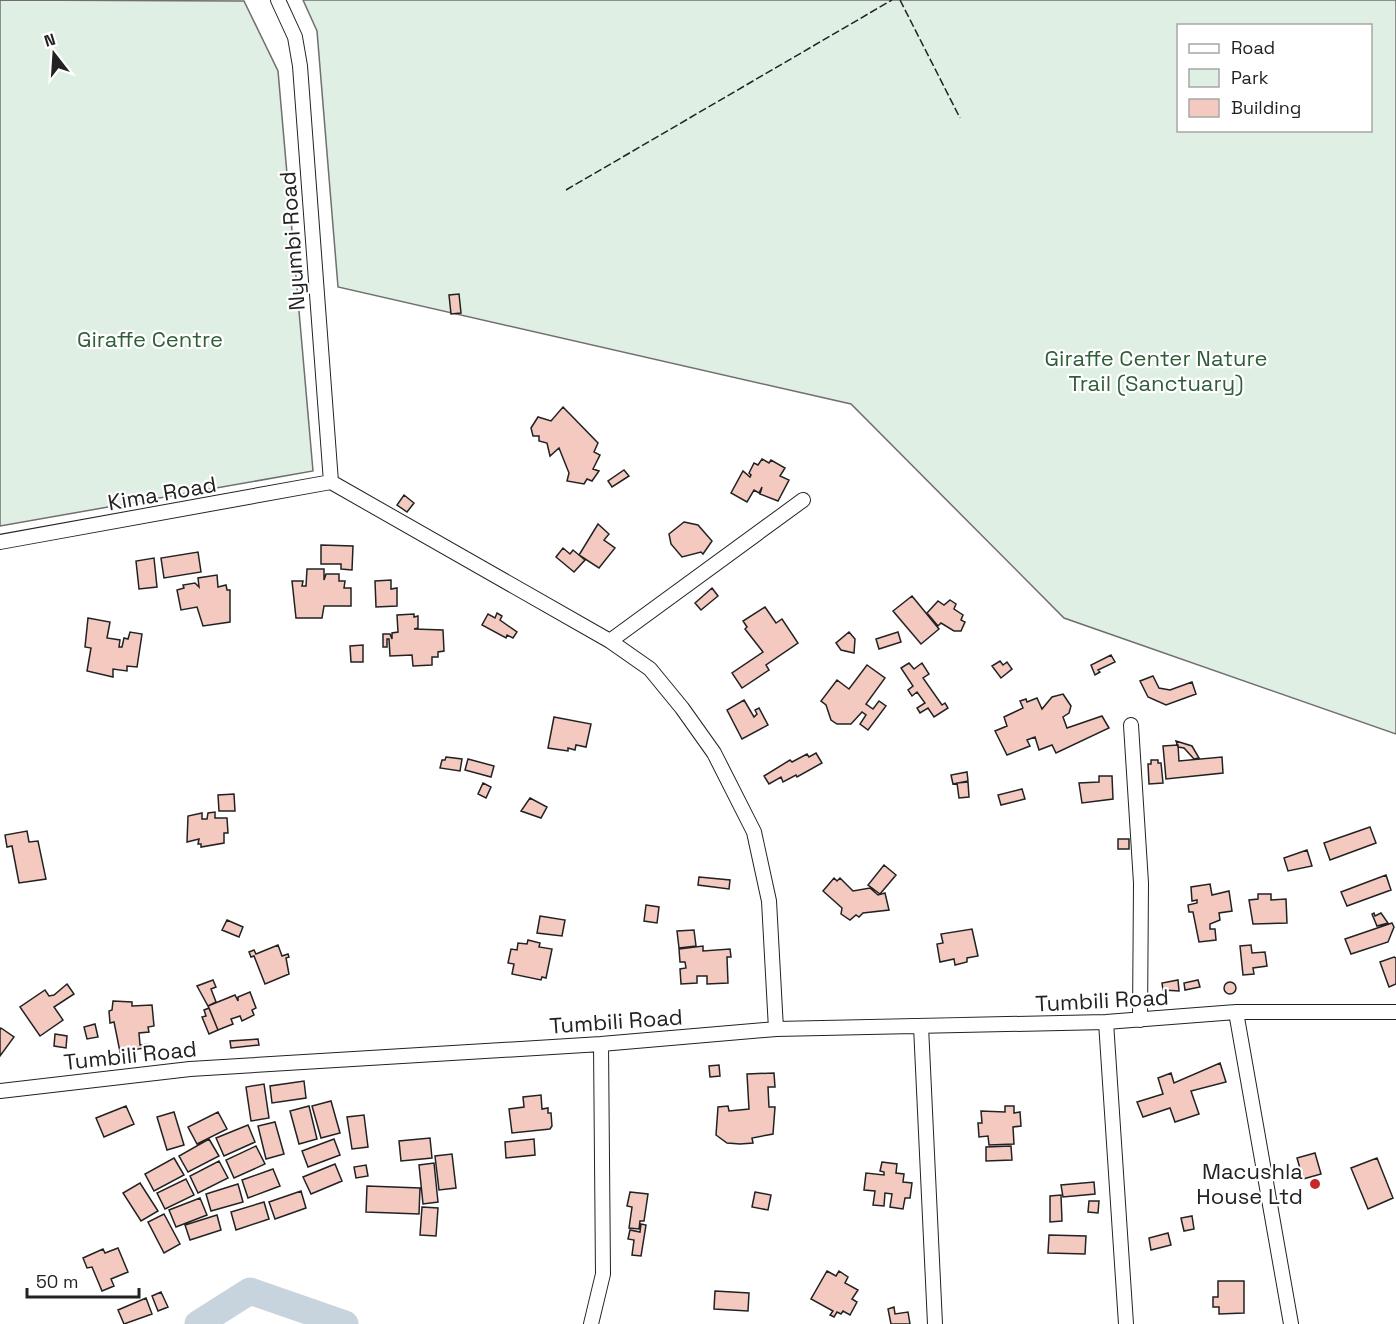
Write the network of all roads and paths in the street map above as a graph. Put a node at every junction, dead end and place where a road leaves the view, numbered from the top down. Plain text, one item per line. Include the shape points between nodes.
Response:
1 (278, 0) edge
2 (331, 482) junction
3 (803, 500) dead end
4 (0, 542) edge
5 (610, 641) junction
6 (1131, 725) dead end
7 (1236, 1012) junction
8 (1396, 1012) edge
9 (1140, 1020) junction
10 (1106, 1022) junction
11 (921, 1026) junction
12 (776, 1029) junction
13 (601, 1044) junction
14 (0, 1091) edge
15 (591, 1324) edge
16 (935, 1324) edge
17 (1126, 1324) edge
18 (1291, 1324) edge

1 - 2 street, Nyumbi Road via 294,37 300,66
2 - 4 street, Kima Road
2 - 5 street
3 - 5 street
5 - 12 street via 650,669 682,708 714,753 754,832 768,900
6 - 9 street via 1142,883
7 - 8 street, Tumbili Road
7 - 9 street, Tumbili Road
7 - 18 street
9 - 10 street, Tumbili Road
10 - 11 street, Tumbili Road
10 - 17 street
11 - 12 street, Tumbili Road
11 - 16 street
12 - 13 street, Tumbili Road
13 - 14 street, Tumbili Road via 190,1069
13 - 15 street via 603,1274

